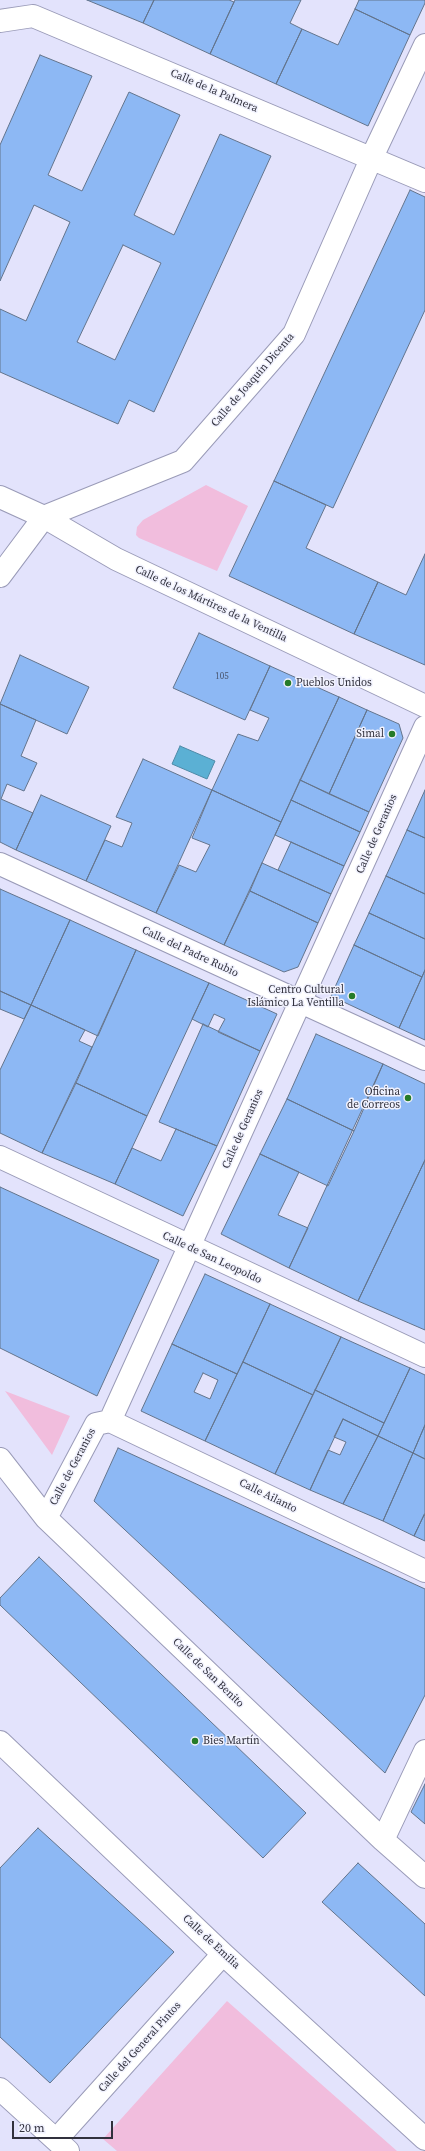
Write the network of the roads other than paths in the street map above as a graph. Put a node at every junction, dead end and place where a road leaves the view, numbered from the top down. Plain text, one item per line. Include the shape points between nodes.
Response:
1 (32, 8) edge
2 (0, 21) edge
3 (425, 45) edge
4 (372, 157) junction
5 (425, 180) edge
6 (0, 497) edge
7 (44, 517) junction
8 (0, 576) edge
9 (425, 706) edge
10 (425, 727) edge
11 (0, 864) edge
12 (300, 1002) junction
13 (425, 1059) edge
14 (0, 1158) edge
15 (190, 1248) junction
16 (425, 1356) edge
17 (110, 1421) junction
18 (0, 1459) edge
19 (46, 1518) junction
20 (425, 1571) edge
21 (0, 1742) edge
22 (425, 1751) edge
23 (383, 1840) junction
24 (425, 1877) edge
25 (223, 1954) junction
26 (0, 2089) edge
27 (425, 2139) edge
28 (62, 2146) edge

1 - 2 street, Calle de la Palmera
1 - 4 street, Calle de la Palmera
3 - 4 street, Calle de Joaquín Dicenta
4 - 5 street, Calle de la Palmera
4 - 7 street, Calle de Joaquín Dicenta via 294,334 184,461
6 - 7 street, Calle de los Mártires de la Ventilla
7 - 8 street
7 - 9 street, Calle de los Mártires de la Ventilla via 116,559
10 - 12 street, Calle de Geranios
11 - 12 street, Calle del Padre Rubio
12 - 13 street, Calle del Padre Rubio
12 - 15 street, Calle de Geranios
14 - 15 street, Calle de San Leopoldo
15 - 16 street, Calle de San Leopoldo
15 - 17 street, Calle de Geranios
17 - 19 street, Calle de Geranios via 96,1424
17 - 20 street, Calle Ailanto
18 - 19 street, Calle de San Benito
19 - 23 street, Calle de San Benito
21 - 25 street, Calle de Emilia
22 - 23 street
23 - 24 street, Calle de San Benito
25 - 27 street, Calle de Emilia
25 - 28 street, Calle del General Pintos
26 - 28 street

